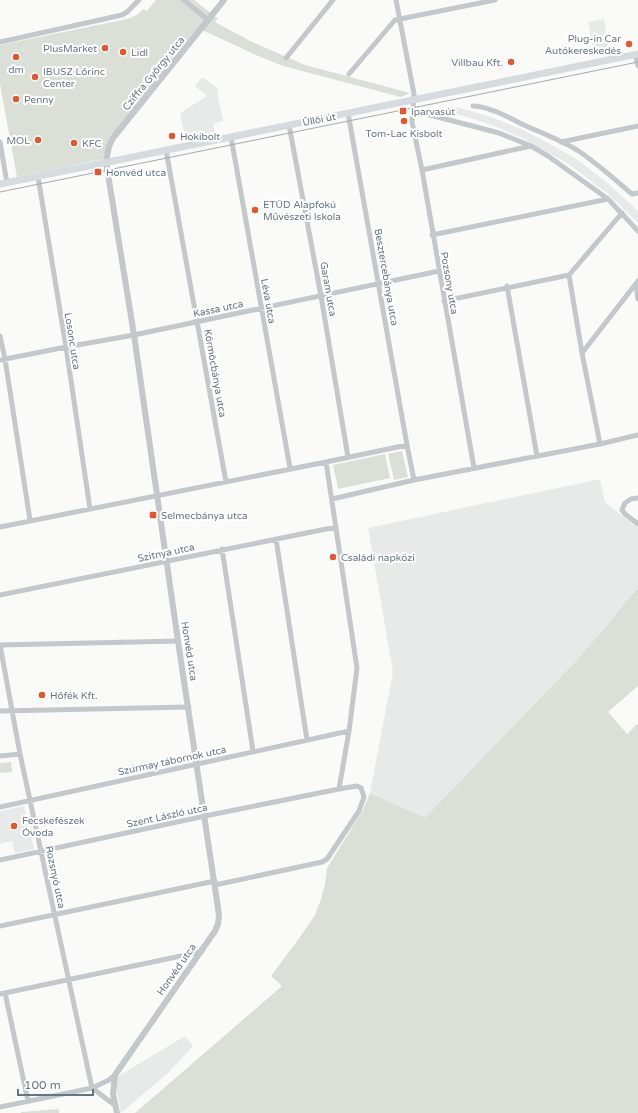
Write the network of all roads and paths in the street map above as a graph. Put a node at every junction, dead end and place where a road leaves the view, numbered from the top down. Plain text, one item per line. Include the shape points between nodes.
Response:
1 (139, 0) edge
2 (184, 0) edge
3 (224, 0) edge
4 (333, 0) edge
5 (396, 0) edge
6 (495, 0) edge
7 (400, 19) junction
8 (208, 20) junction
9 (0, 42) edge
10 (637, 54) edge
11 (286, 58) dead end
12 (638, 66) edge
13 (349, 74) dead end
14 (413, 101) junction
15 (473, 106) dead end
16 (413, 112) junction
17 (348, 114) junction
18 (289, 125) junction
19 (638, 126) edge
20 (231, 137) junction
21 (0, 142) edge
22 (561, 142) junction
23 (531, 146) junction
24 (166, 150) junction
25 (106, 162) junction
26 (422, 170) junction
27 (38, 177) junction
28 (4, 183) edge
29 (635, 194) edge
30 (608, 199) junction
31 (622, 212) junction
32 (638, 231) edge
33 (432, 236) junction
34 (439, 271) junction
35 (569, 275) junction
36 (637, 283) edge
37 (379, 284) junction
38 (508, 286) junction
39 (321, 296) junction
40 (638, 299) edge
41 (444, 301) junction
42 (262, 308) junction
43 (197, 321) junction
44 (134, 335) junction
45 (0, 336) edge
46 (66, 347) junction
47 (582, 353) junction
48 (3, 360) edge
49 (638, 435) edge
50 (600, 444) junction
51 (407, 445) junction
52 (537, 456) junction
53 (348, 457) junction
54 (326, 462) junction
55 (290, 468) junction
56 (474, 468) junction
57 (414, 480) junction
58 (226, 482) junction
59 (157, 495) junction
60 (638, 498) edge
61 (332, 499) junction
62 (90, 509) junction
63 (30, 520) junction
64 (638, 524) edge
65 (0, 527) edge
66 (336, 527) junction
67 (276, 539) junction
68 (222, 550) junction
69 (167, 561) junction
70 (0, 595) edge
71 (178, 641) junction
72 (0, 645) edge
73 (189, 707) junction
74 (0, 711) edge
75 (12, 711) junction
76 (349, 731) junction
77 (307, 740) junction
78 (253, 751) junction
79 (20, 754) junction
80 (0, 756) edge
81 (196, 764) junction
82 (339, 789) junction
83 (31, 801) junction
84 (0, 807) edge
85 (205, 816) junction
86 (42, 851) junction
87 (0, 860) edge
88 (215, 883) junction
89 (55, 914) junction
90 (0, 926) edge
91 (200, 952) junction
92 (70, 980) junction
93 (3, 994) edge
94 (115, 1075) junction
95 (92, 1088) junction
96 (28, 1101) junction
97 (116, 1106) junction
98 (0, 1107) edge
99 (117, 1113) edge

1 - 9 street via 122,16
2 - 8 street
3 - 8 street, Cziffra György utca
4 - 11 street
5 - 7 street, Pozsony utca
6 - 7 street
7 - 13 street via 395,20
7 - 14 street, Pozsony utca
8 - 25 street, Cziffra György utca via 113,138
10 - 12 street
10 - 14 main road, Üllői út
14 - 16 street, Pozsony utca
14 - 17 main road, Üllői út
15 - 22 street via 504,114
16 - 23 street via 499,134
16 - 26 street, Pozsony utca via 412,122
17 - 18 main road, Üllői út
17 - 37 street, Besztercebánya utca
18 - 20 main road, Üllői út
18 - 39 street, Garam utca
19 - 22 street
20 - 24 main road, Üllői út
20 - 42 street, Léva utca
21 - 28 street
22 - 29 street via 583,155
23 - 26 street
23 - 30 street
24 - 25 main road, Üllői út
24 - 43 street, Körmöcbánya utca
25 - 27 main road, Üllői út
25 - 44 street, Honvéd utca
26 - 33 street, Pozsony utca
27 - 28 main road, Üllői út
27 - 46 street, Losonc utca
30 - 31 street
30 - 33 street
31 - 32 street
31 - 35 street
33 - 34 street, Pozsony utca
34 - 37 street, Kassa utca
34 - 41 street, Pozsony utca
35 - 38 street
35 - 47 street
36 - 40 street
36 - 47 street
37 - 39 street, Kassa utca
37 - 51 street, Besztercebánya utca
38 - 41 street
38 - 52 street
39 - 42 street, Kassa utca
39 - 53 street, Garam utca
41 - 56 street, Pozsony utca
42 - 43 street, Kassa utca
42 - 55 street, Léva utca
43 - 44 street, Kassa utca
43 - 58 street, Körmöcbánya utca
44 - 46 street, Kassa utca
44 - 59 street, Honvéd utca
45 - 48 street
46 - 48 street, Kassa utca
46 - 62 street, Losonc utca
47 - 50 street
48 - 63 street
49 - 50 street
50 - 52 street
51 - 53 street
51 - 57 street, Besztercebánya utca
52 - 56 street
53 - 54 street
54 - 55 street
54 - 61 street
55 - 58 street
56 - 57 street
57 - 61 street
58 - 59 street
59 - 62 street
59 - 69 street, Honvéd utca
60 - 64 street via 624,503 622,510
61 - 66 street
62 - 63 street
63 - 65 street
66 - 67 street, Szitnya utca
66 - 76 street via 357,663
67 - 68 street, Szitnya utca
67 - 77 street
68 - 69 street, Szitnya utca
68 - 78 street
69 - 70 street, Szitnya utca
69 - 71 street, Honvéd utca
71 - 72 street
71 - 73 street, Honvéd utca
72 - 75 street, Rozsnyó utca
73 - 75 street
73 - 81 street, Honvéd utca
74 - 75 street
75 - 79 street, Rozsnyó utca
76 - 77 street, Szurmay tábornok utca
76 - 82 street
77 - 78 street, Szurmay tábornok utca
78 - 81 street, Szurmay tábornok utca
79 - 80 street
79 - 83 street, Rozsnyó utca
81 - 83 street, Szurmay tábornok utca
81 - 85 street, Honvéd utca
82 - 85 street, Szent László utca
82 - 88 street, Szent László utca via 357,786 361,788 363,803 327,859 314,865
83 - 84 street, Szurmay tábornok utca
83 - 86 street, Rozsnyó utca
85 - 86 street, Szent László utca
85 - 88 street, Honvéd utca
86 - 87 street, Szent László utca
86 - 89 street, Rozsnyó utca
88 - 89 street
88 - 91 street, Honvéd utca via 220,915 215,931
89 - 90 street
89 - 92 street, Rozsnyó utca
91 - 92 street
91 - 94 street, Honvéd utca
92 - 93 street
92 - 95 street, Rozsnyó utca
93 - 96 street
94 - 95 street
94 - 97 street via 113,1086
95 - 96 street
95 - 97 street
96 - 98 street
97 - 99 street

